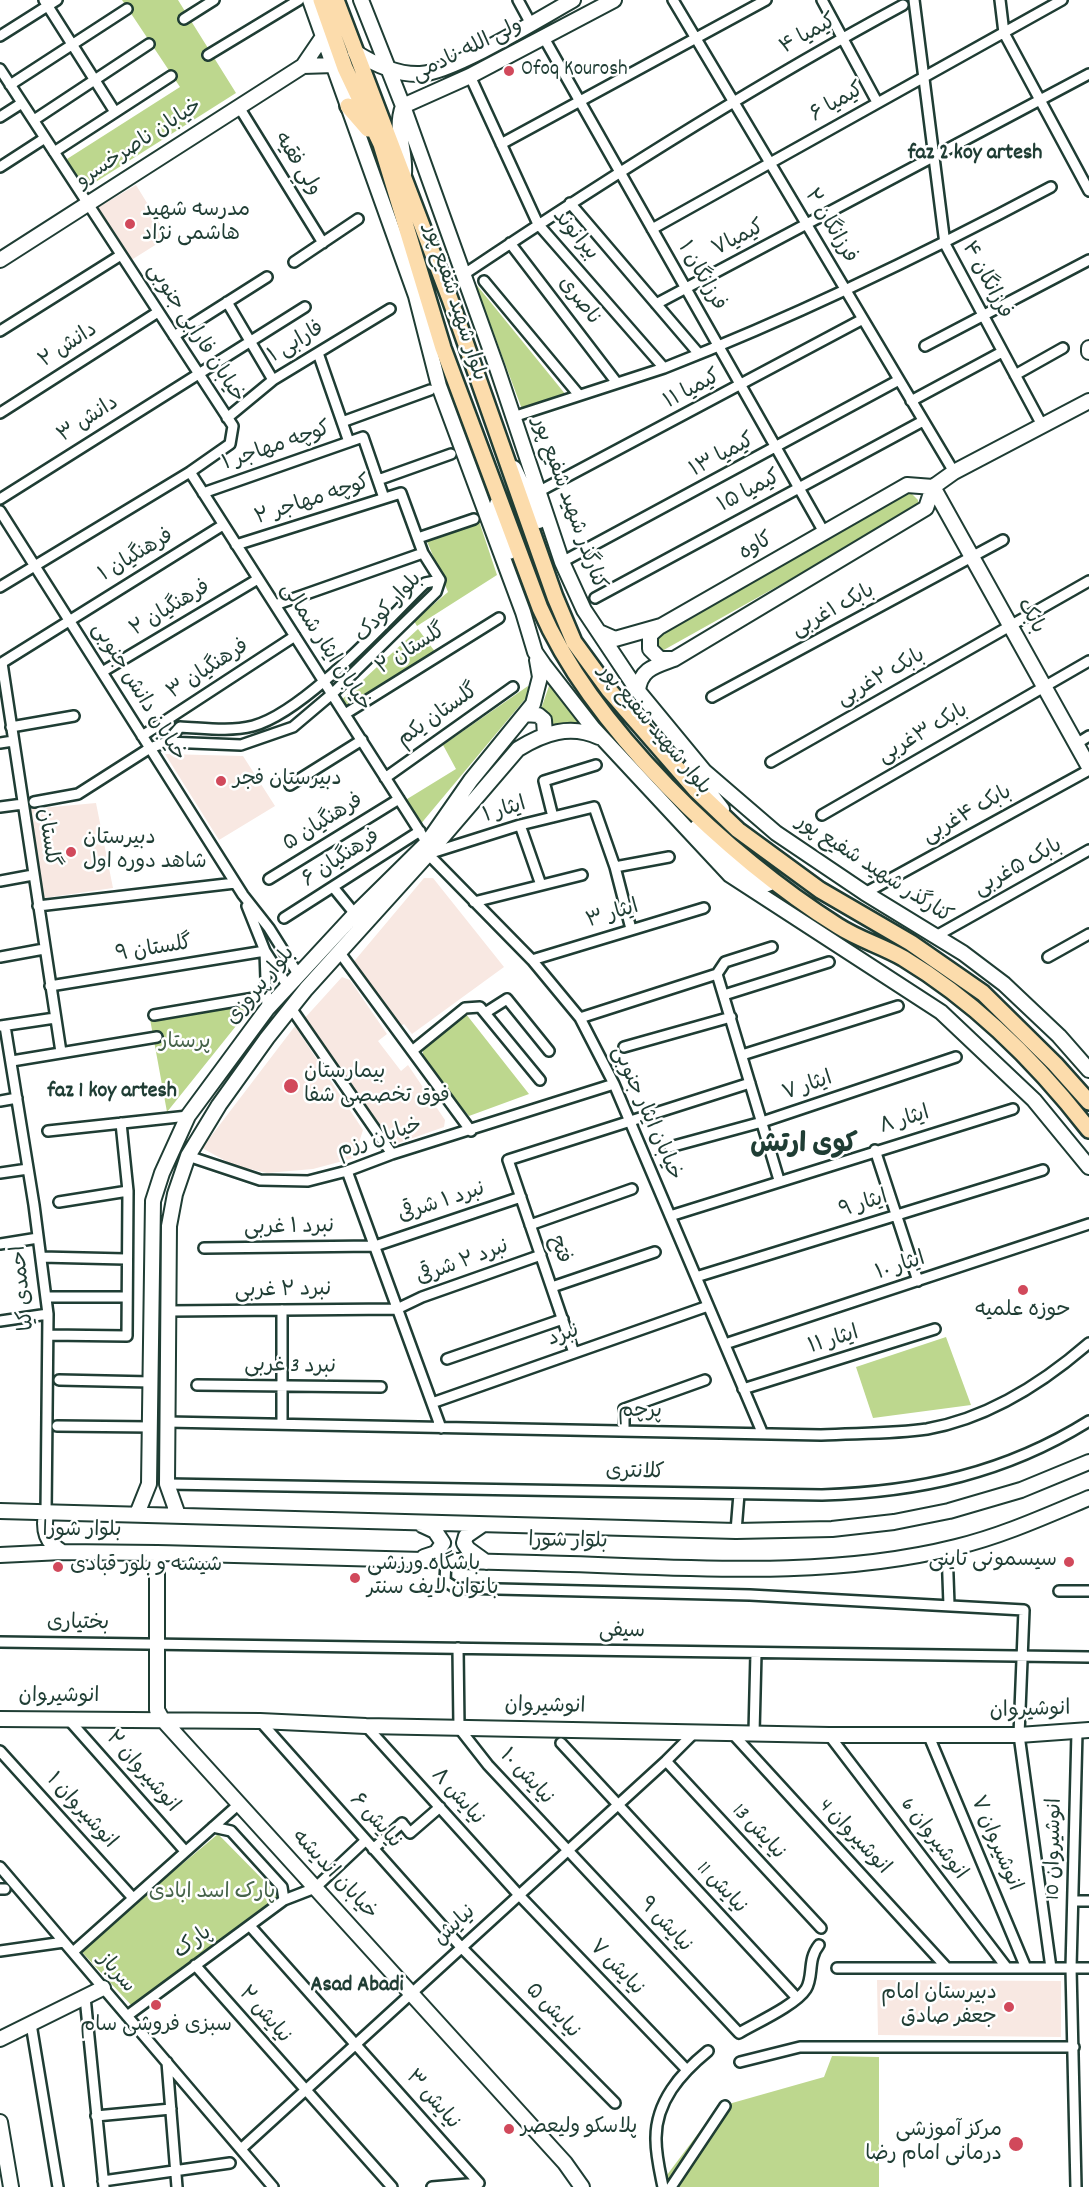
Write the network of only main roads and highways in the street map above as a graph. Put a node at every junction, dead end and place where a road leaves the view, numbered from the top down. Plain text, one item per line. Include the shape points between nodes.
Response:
1 (310, 0) edge
2 (321, 0) edge
3 (336, 0) edge
4 (573, 0) edge
5 (614, 0) edge
6 (364, 1) edge
7 (322, 38) junction
8 (355, 52) junction
9 (334, 65) junction
10 (303, 66) junction
11 (386, 68) junction
12 (430, 74) junction
13 (437, 90) junction
14 (348, 106) junction
15 (403, 106) junction
16 (381, 144) junction
17 (404, 180) junction
18 (0, 260) edge
19 (450, 299) junction
20 (429, 304) junction
21 (466, 342) junction
22 (443, 348) junction
23 (1089, 401) edge
24 (507, 458) junction
25 (495, 484) junction
26 (933, 487) junction
27 (562, 562) junction
28 (523, 612) junction
29 (661, 626) junction
30 (598, 632) junction
31 (535, 652) junction
32 (674, 659) junction
33 (638, 691) junction
34 (525, 714) junction
35 (661, 722) junction
36 (545, 735) junction
37 (606, 740) junction
38 (1089, 769) edge
39 (653, 793) junction
40 (738, 830) junction
41 (425, 843) junction
42 (814, 909) junction
43 (298, 974) junction
44 (287, 985) junction
45 (306, 989) junction
46 (1089, 1071) edge
47 (1089, 1102) edge
48 (1088, 1130) edge
49 (1089, 1167) edge
50 (1089, 1462) edge
51 (149, 1484) junction
52 (167, 1484) junction
53 (1089, 1498) edge
54 (0, 1511) edge
55 (46, 1513) junction
56 (137, 1514) junction
57 (178, 1515) junction
58 (418, 1524) junction
59 (482, 1525) junction
60 (62, 1552) junction
61 (157, 1553) junction
62 (0, 1555) edge
63 (413, 1560) junction
64 (486, 1562) junction
65 (0, 1719) edge
66 (162, 1719) junction
67 (1083, 1731) edge
68 (103, 1988) road end
69 (0, 2039) edge
70 (0, 2122) edge
71 (11, 2187) edge
72 (582, 2187) edge

1 - 7 main road
2 - 16 main road, بلوار شهید شفیع پور via 345,68
3 - 8 main road, بلوار شهید شفیع پور
4 - 12 main road, ولی الله نادمی
5 - 13 main road, ولی الله نادمی
6 - 11 main road, کنارگذر شهید شفیع پور
7 - 9 main road
7 - 10 main road
8 - 11 main road, ولی الله نادمی
8 - 17 main road, بلوار شهید شفیع پور
9 - 10 main road
9 - 14 main road
10 - 18 main road, خیابان ناصرخسرو
11 - 12 main road, ولی الله نادمی via 405,74
11 - 15 main road, کنارگذر شهید شفیع پور
12 - 13 main road
13 - 15 main road, ولی الله نادمی
14 - 16 main road
14 - 28 main road via 416,296 439,386
15 - 17 main road via 397,132 405,164
15 - 27 main road, کنارگذر شهید شفیع پور
16 - 20 main road, بلوار شهید شفیع پور
17 - 19 main road, بلوار شهید شفیع پور
19 - 20 main road via 450,310 444,313
19 - 21 main road, بلوار شهید شفیع پور
20 - 22 main road, بلوار شهید شفیع پور
21 - 22 main road via 452,337
21 - 24 main road, بلوار شهید شفیع پور
22 - 25 main road, بلوار شهید شفیع پور
23 - 26 main road
24 - 27 main road via 521,479 551,550
24 - 40 main road, بلوار شهید شفیع پور via 567,629 585,658 680,773
25 - 28 main road via 499,519 519,583
25 - 42 main road, بلوار شهید شفیع پور via 551,633 600,707 719,838
26 - 29 main road, کاوه via 907,486
26 - 32 main road via 926,508
26 - 38 main road, بابک
27 - 30 main road, کنارگذر شهید شفیع پور
28 - 31 main road
29 - 30 main road, کاوه via 615,639
29 - 32 main road via 650,635 650,649 660,659
30 - 33 main road, کنارگذر شهید شفیع پور
31 - 34 main road, بلوار پیروزی via 539,688
31 - 37 main road via 567,697
32 - 33 main road via 642,674
33 - 35 main road, کنارگذر شهید شفیع پور
34 - 36 main road via 544,720
34 - 41 main road, بلوار پیروزی
35 - 40 main road via 682,758
35 - 46 main road, کنارگذر شهید شفیع پور via 704,771 776,833 1004,984 1059,1036
36 - 37 main road, بلوار پیروزی via 560,730 585,730
36 - 41 main road, بلوار پیروزی via 518,749
37 - 39 main road
39 - 42 main road via 684,813 738,865
39 - 49 main road via 730,875 941,1012 1034,1100
40 - 47 main road, بلوار شهید شفیع پور via 820,890 938,960 983,993
41 - 43 main road, بلوار پیروزی
41 - 45 main road, بلوار پیروزی via 340,953
42 - 48 main road, بلوار شهید شفیع پور via 839,927 901,957 976,1011 1045,1076
43 - 44 main road, بلوار پیروزی
43 - 45 main road
44 - 45 main road
44 - 51 main road, بلوار پیروزی via 266,1003 188,1116 153,1201
45 - 52 main road, بلوار پیروزی via 219,1105 188,1156 175,1194 169,1226
50 - 59 main road, بلوار شورا via 1022,1490 949,1511 832,1529 736,1531
51 - 52 main road
51 - 56 main road, بلوار پیروزی
52 - 57 main road, بلوار پیروزی
53 - 64 main road, بلوار شورا via 1034,1522 947,1549 899,1559 727,1568
54 - 55 main road, بلوار شورا
55 - 56 main road, بلوار شورا
55 - 60 main road via 46,1536 51,1546
56 - 57 main road, بلوار شورا
57 - 58 main road, بلوار شورا
58 - 59 main road, بلوار شورا
58 - 63 main road via 435,1531 444,1543 436,1553
59 - 64 main road via 466,1536 465,1543
60 - 61 main road, بلوار شورا
60 - 62 main road, بلوار شورا
61 - 63 main road, بلوار شورا
61 - 66 main road via 155,1644 157,1710
63 - 64 main road, بلوار شورا
65 - 66 main road, انوشیروان
66 - 67 main road, انوشیروان via 732,1733 1019,1735
66 - 72 main road, خیابان اندیشه via 412,1992
68 - 69 main road
70 - 71 main road

